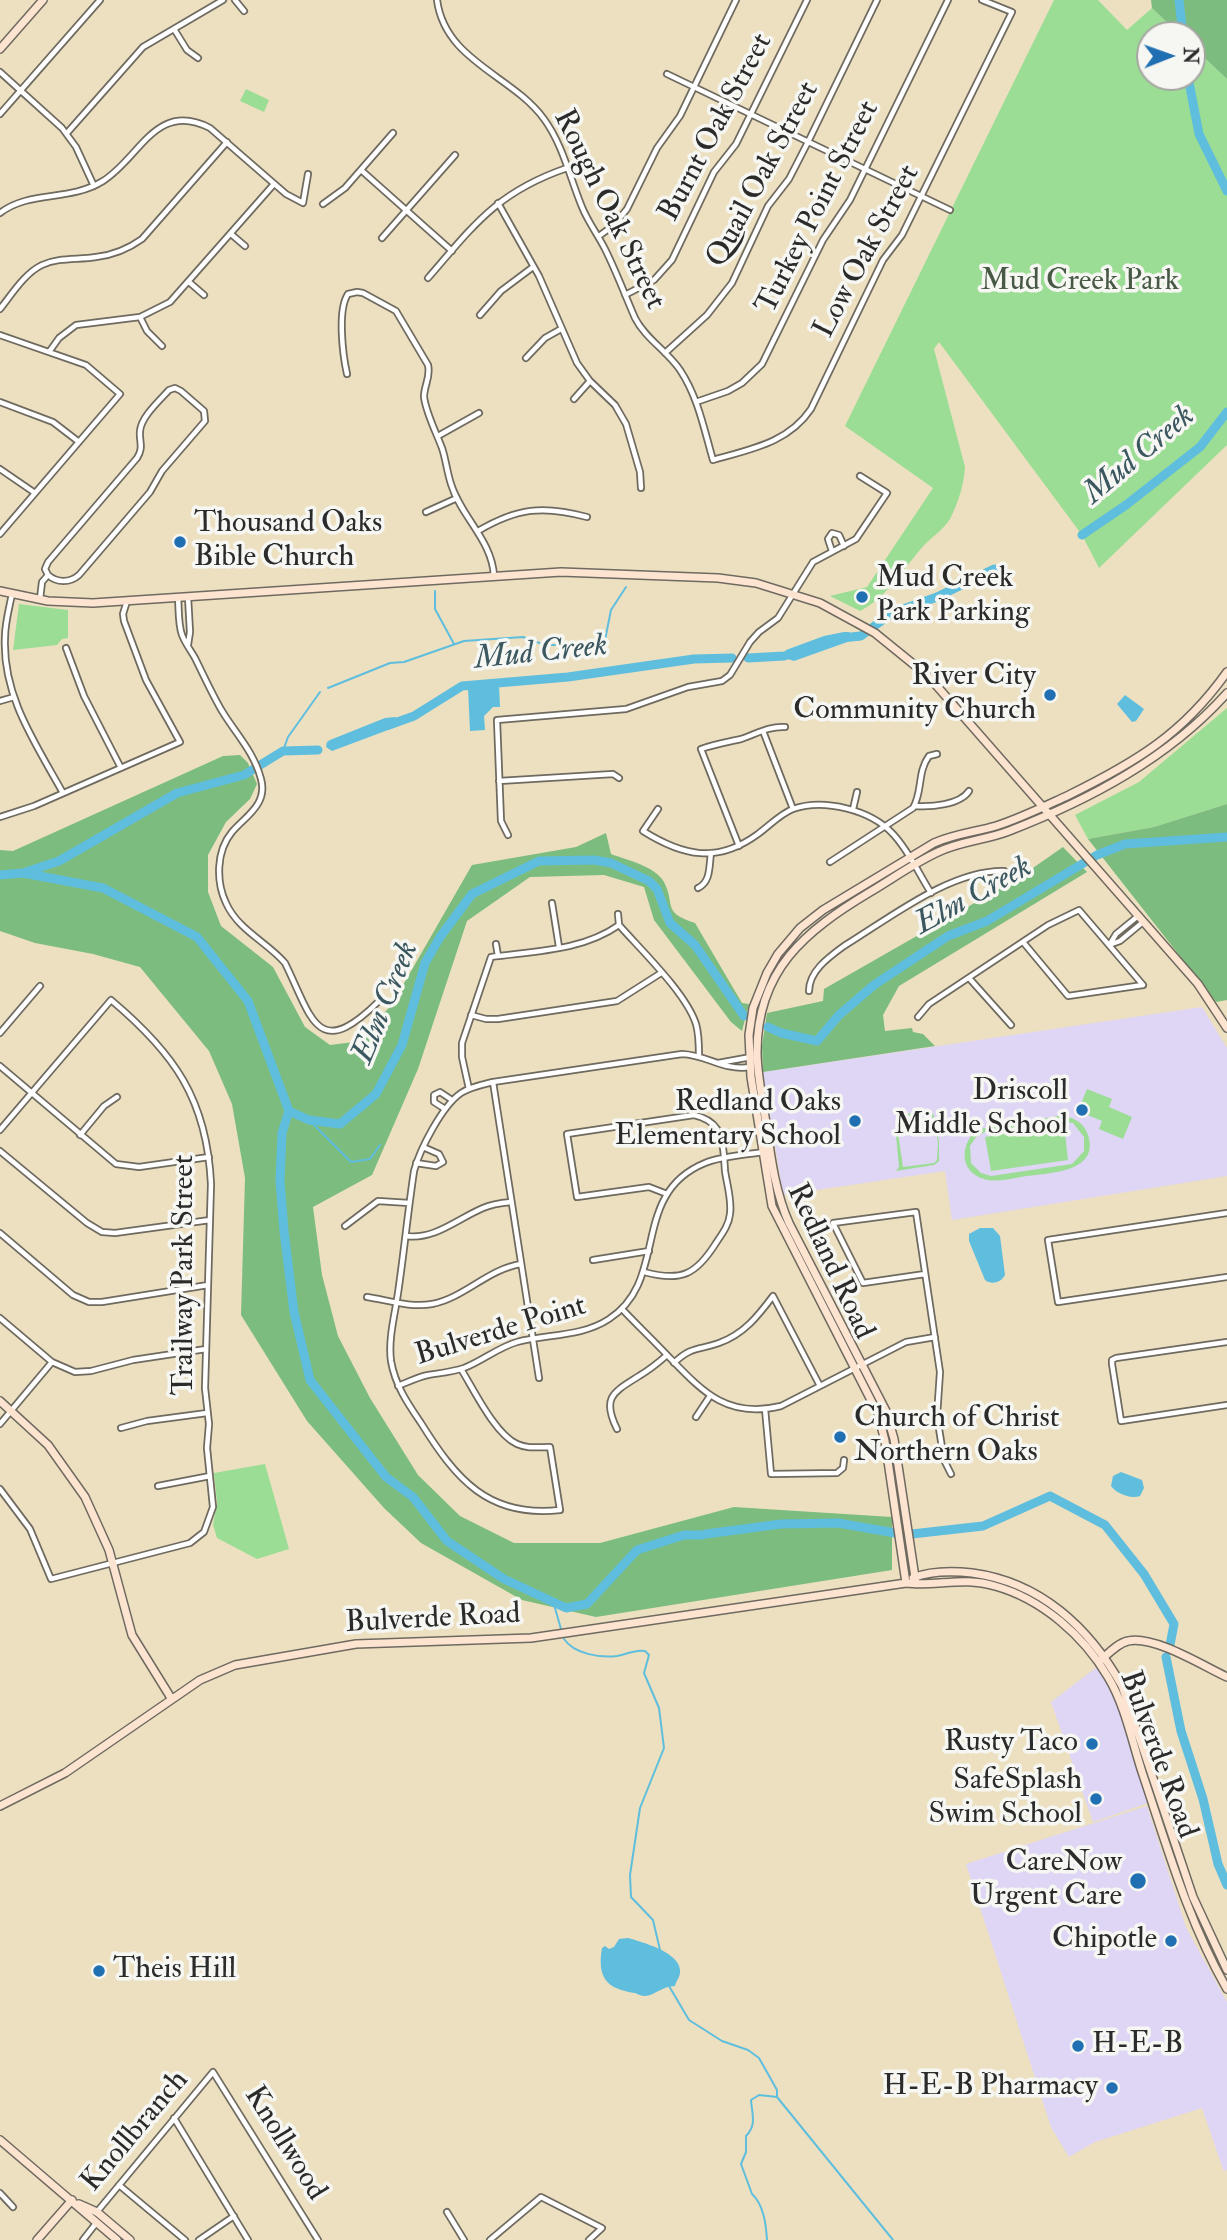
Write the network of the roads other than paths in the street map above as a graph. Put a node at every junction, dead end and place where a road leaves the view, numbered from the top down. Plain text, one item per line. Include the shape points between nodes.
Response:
1 (43, 0) edge
2 (100, 0) edge
3 (223, 0) edge
4 (235, 0) edge
5 (437, 0) edge
6 (736, 0) edge
7 (807, 0) edge
8 (877, 0) edge
9 (948, 0) edge
10 (982, 0) edge
11 (244, 11) dead end
12 (174, 29) junction
13 (0, 50) edge
14 (198, 58) dead end
15 (0, 72) edge
16 (667, 74) dead end
17 (694, 87) junction
18 (20, 90) junction
19 (0, 114) edge
20 (751, 114) junction
21 (393, 133) dead end
22 (67, 134) junction
23 (227, 142) junction
24 (808, 142) junction
25 (455, 155) dead end
26 (567, 168) junction
27 (865, 169) junction
28 (360, 170) junction
29 (308, 174) dead end
30 (274, 184) junction
31 (94, 186) junction
32 (922, 197) junction
33 (498, 203) junction
34 (323, 204) dead end
35 (406, 210) junction
36 (950, 210) dead end
37 (0, 213) edge
38 (231, 234) junction
39 (598, 236) junction
40 (382, 238) dead end
41 (245, 246) dead end
42 (452, 251) junction
43 (533, 267) junction
44 (428, 278) dead end
45 (189, 282) junction
46 (204, 295) dead end
47 (625, 295) junction
48 (0, 309) edge
49 (480, 315) dead end
50 (140, 317) junction
51 (561, 329) junction
52 (0, 335) edge
53 (162, 346) dead end
54 (49, 352) junction
55 (665, 352) junction
56 (526, 358) dead end
57 (347, 374) dead end
58 (590, 381) junction
59 (574, 399) dead end
60 (0, 402) edge
61 (696, 402) junction
62 (480, 413) dead end
63 (438, 436) junction
64 (79, 442) junction
65 (713, 460) joint
66 (0, 469) edge
67 (860, 475) dead end
68 (641, 488) dead end
69 (35, 493) junction
70 (457, 498) junction
71 (426, 512) dead end
72 (587, 517) dead end
73 (478, 531) junction
74 (0, 534) edge
75 (844, 546) junction
76 (832, 551) junction
77 (48, 575) junction
78 (494, 577) junction
79 (0, 592) edge
80 (795, 593) junction
81 (12, 594) junction
82 (188, 597) junction
83 (178, 598) junction
84 (40, 600) junction
85 (127, 601) junction
86 (189, 617) junction
87 (180, 618) junction
88 (2, 636) edge
89 (188, 646) junction
90 (66, 648) dead end
91 (1226, 675) edge
92 (1227, 693) edge
93 (13, 697) junction
94 (0, 701) edge
95 (785, 727) dead end
96 (762, 731) junction
97 (937, 754) dead end
98 (121, 768) junction
99 (619, 778) dead end
100 (499, 782) junction
101 (969, 791) dead end
102 (857, 792) dead end
103 (63, 793) junction
104 (915, 806) junction
105 (658, 808) dead end
106 (793, 809) junction
107 (853, 809) junction
108 (1047, 810) junction
109 (0, 817) edge
110 (886, 828) junction
111 (508, 835) dead end
112 (934, 842) junction
113 (739, 846) junction
114 (939, 851) junction
115 (711, 853) junction
116 (909, 858) junction
117 (830, 862) dead end
118 (914, 866) junction
119 (1004, 871) dead end
120 (698, 888) dead end
121 (931, 893) junction
122 (552, 903) dead end
123 (618, 914) dead end
124 (1141, 918) junction
125 (811, 919) junction
126 (619, 925) junction
127 (817, 927) junction
128 (1023, 942) junction
129 (496, 944) dead end
130 (1109, 945) junction
131 (559, 947) junction
132 (778, 954) junction
133 (498, 956) junction
134 (786, 959) junction
135 (661, 973) junction
136 (969, 978) junction
137 (40, 986) dead end
138 (809, 991) dead end
139 (378, 1002) dead end
140 (471, 1015) junction
141 (918, 1017) dead end
142 (1011, 1025) dead end
143 (1227, 1028) edge
144 (0, 1033) edge
145 (661, 1048) dead end
146 (662, 1056) junction
147 (699, 1057) junction
148 (753, 1057) junction
149 (718, 1063) junction
150 (0, 1066) edge
151 (754, 1066) junction
152 (493, 1082) junction
153 (469, 1089) junction
154 (31, 1093) junction
155 (117, 1097) dead end
156 (452, 1100) junction
157 (445, 1109) junction
158 (0, 1130) edge
159 (80, 1135) junction
160 (423, 1147) junction
161 (0, 1151) edge
162 (766, 1152) junction
163 (209, 1157) junction
164 (724, 1158) junction
165 (416, 1163) junction
166 (667, 1194) junction
167 (773, 1194) junction
168 (511, 1202) junction
169 (410, 1203) junction
170 (1227, 1213) edge
171 (210, 1220) junction
172 (345, 1226) dead end
173 (0, 1233) edge
174 (406, 1236) junction
175 (649, 1251) junction
176 (593, 1260) dead end
177 (521, 1264) junction
178 (644, 1272) junction
179 (925, 1274) junction
180 (1227, 1277) edge
181 (208, 1285) junction
182 (367, 1297) dead end
183 (397, 1302) junction
184 (622, 1310) junction
185 (0, 1318) edge
186 (935, 1337) junction
187 (533, 1339) junction
188 (1227, 1342) edge
189 (206, 1349) junction
190 (667, 1355) junction
191 (52, 1362) junction
192 (674, 1363) junction
193 (863, 1364) junction
194 (461, 1369) junction
195 (855, 1369) junction
196 (539, 1378) dead end
197 (398, 1386) junction
198 (820, 1387) junction
199 (710, 1396) junction
200 (0, 1401) edge
201 (1227, 1405) edge
202 (765, 1409) junction
203 (11, 1410) junction
204 (207, 1413) junction
205 (696, 1418) dead end
206 (0, 1423) edge
207 (121, 1428) dead end
208 (617, 1429) dead end
209 (844, 1460) dead end
210 (951, 1474) dead end
211 (210, 1476) junction
212 (158, 1486) dead end
213 (0, 1489) edge
214 (113, 1563) junction
215 (915, 1580) junction
216 (906, 1583) junction
217 (1101, 1660) junction
218 (1227, 1677) edge
219 (171, 1698) junction
220 (1154, 1795) junction
221 (0, 1806) edge
222 (1227, 1970) edge
223 (1227, 1989) edge
224 (213, 2072) joint
225 (174, 2118) junction
226 (0, 2140) edge
227 (119, 2185) junction
228 (0, 2193) edge
229 (72, 2200) junction
230 (13, 2207) dead end
231 (447, 2211) dead end
232 (234, 2216) junction
233 (96, 2217) junction
234 (37, 2240) edge
235 (83, 2240) edge
236 (117, 2240) edge
237 (130, 2240) edge
238 (185, 2240) edge
239 (199, 2240) edge
240 (248, 2240) edge
241 (318, 2240) edge
242 (464, 2240) edge
243 (490, 2240) edge
244 (589, 2240) edge

1 - 13 main road
2 - 18 street
3 - 12 street
4 - 11 street
5 - 26 street, Rough Oak Street via 446,29 462,51 543,118
6 - 17 street
7 - 20 street, Burnt Oak Street
8 - 24 street, Quail Oak Street
9 - 27 street, Turkey Point Street
10 - 32 street, Low Oak Street via 1012,12
12 - 14 street
12 - 22 street via 143,47
15 - 18 street
16 - 17 street
17 - 20 street
17 - 39 street via 627,209
18 - 19 street
18 - 22 street
20 - 24 street
20 - 47 street, Burnt Oak Street via 732,151 714,172 668,266 654,280
21 - 28 street
22 - 31 street
23 - 30 street
23 - 31 street via 201,123 169,123 159,127 114,174
23 - 48 street via 142,239 111,255 42,265
24 - 27 street
24 - 55 street, Quail Oak Street via 768,206 726,292 704,319
25 - 35 street
26 - 33 street via 526,184
26 - 39 street, Rough Oak Street
27 - 32 street
27 - 61 street, Turkey Point Street via 823,240 758,370 727,391
28 - 34 street
28 - 35 street
29 - 30 street via 303,203
30 - 38 street
31 - 37 street via 71,195 22,201
32 - 36 street
32 - 65 street, Low Oak Street via 883,260 806,416 772,443
33 - 42 street
33 - 43 street
35 - 40 street
35 - 42 street
38 - 41 street
38 - 45 street
39 - 47 street, Rough Oak Street
42 - 44 street
43 - 49 street via 501,291
43 - 51 street
45 - 46 street
45 - 50 street via 170,302
47 - 55 street, Rough Oak Street via 639,326
50 - 53 street via 146,331
50 - 54 street via 76,325 58,338
51 - 56 street
51 - 58 street
52 - 54 street
54 - 64 street via 86,365 120,394
55 - 61 street, Rough Oak Street
57 - 63 street via 344,301 357,292 396,311 428,365 424,398
58 - 59 street
58 - 68 street via 615,405 626,424
60 - 64 street via 53,422
61 - 65 street, Rough Oak Street
62 - 63 street
63 - 70 street
64 - 69 street
66 - 69 street
67 - 75 street via 887,493 862,533
69 - 74 street
70 - 71 street
70 - 73 street
72 - 73 street via 528,510
73 - 78 street via 493,562
75 - 76 street
75 - 76 street via 839,535 832,533 828,539
76 - 80 street via 813,562
77 - 77 street via 48,562 137,458 144,419 167,392 175,388 204,411 205,421 79,575 67,581
77 - 84 street via 42,582
78 - 80 main road via 599,572 718,578
78 - 82 main road
79 - 81 main road
80 - 100 street via 722,681 688,687 626,709 496,720
80 - 108 main road via 854,619 890,643 928,676
81 - 84 main road
81 - 88 street
82 - 83 main road
82 - 86 street
83 - 85 main road
83 - 87 street
84 - 85 main road
85 - 98 street via 124,621 140,664 180,742
86 - 87 street
86 - 89 street
87 - 89 street
88 - 93 street
89 - 139 street via 222,711 249,748 262,780 260,803 230,834 224,847 219,869 226,904 255,939 285,964 319,1028 331,1032 351,1027
90 - 98 street via 84,696
91 - 108 main road, Redland Road via 1182,724 1150,751
92 - 108 main road, Redland Road via 1146,764
93 - 94 street
93 - 103 street
95 - 96 street
96 - 106 street
96 - 113 street via 701,749
97 - 104 street via 929,756 922,769
98 - 103 street
99 - 100 street via 613,774
100 - 111 street via 501,821
101 - 104 street via 959,800
102 - 107 street
103 - 109 street
104 - 110 street
105 - 115 street via 643,831 680,850
106 - 107 street
106 - 113 street
107 - 110 street
108 - 112 main road, Redland Road
108 - 114 main road, Redland Road via 998,835
108 - 124 main road
110 - 116 street
110 - 117 street
112 - 114 street
112 - 116 main road, Redland Road
113 - 115 street
114 - 118 main road, Redland Road
115 - 120 street via 708,877
116 - 118 street
116 - 125 main road, Redland Road
118 - 121 street
118 - 127 main road, Redland Road
119 - 121 street via 964,876
121 - 138 street via 830,957 811,978
122 - 131 street
123 - 126 street
124 - 130 street via 1116,934
124 - 143 main road via 1198,984
125 - 127 street
125 - 132 main road, Redland Road
126 - 131 street via 592,941
126 - 135 street
127 - 134 main road, Redland Road
128 - 130 street via 1079,911
128 - 130 street via 1068,996 1143,985
128 - 136 street
129 - 133 street
131 - 133 street
132 - 134 street
132 - 148 main road, Redland Road via 753,1009
133 - 140 street via 491,957
134 - 148 main road, Redland Road via 764,1005
135 - 140 street via 617,1001 498,1019
135 - 147 street via 693,1018
136 - 141 street via 929,1004
136 - 142 street
137 - 144 street
140 - 153 street via 462,1048
145 - 146 street
146 - 147 street
146 - 152 street
147 - 149 street
148 - 149 street
148 - 151 main road, Redland Road
149 - 151 street via 731,1068
150 - 154 street
151 - 162 main road, Redland Road
152 - 153 street
152 - 168 street
153 - 156 street
154 - 158 street
154 - 159 street
154 - 163 street, Trailway Park Street via 111,1000 155,1040 182,1076 200,1118
155 - 159 street
156 - 157 street
156 - 157 street via 440,1092 434,1095 434,1102
157 - 160 street
159 - 163 street via 108,1159 125,1166
160 - 165 street
160 - 165 street via 439,1154 443,1162 436,1166
161 - 171 street via 102,1232
162 - 164 street, Bulverde Point
162 - 167 main road, Redland Road
163 - 171 street, Trailway Park Street
164 - 166 street, Bulverde Point via 697,1167
164 - 166 street via 717,1130 700,1116 567,1135 577,1197 649,1187
164 - 178 street via 729,1221 704,1263 686,1275
165 - 169 street
166 - 175 street, Bulverde Point via 654,1223
167 - 193 main road, Redland Road
167 - 195 main road, Redland Road via 781,1227
168 - 174 street via 485,1207 433,1234
168 - 177 street
169 - 172 street via 378,1201
169 - 174 street
170 - 180 street via 1048,1240 1058,1303
171 - 181 street, Trailway Park Street
173 - 181 street via 73,1295 89,1302
174 - 183 street
175 - 176 street
175 - 178 street, Bulverde Point
177 - 183 street via 505,1267 437,1303
177 - 187 street
178 - 184 street, Bulverde Point
179 - 179 street via 916,1212 832,1223 863,1283
179 - 186 street
181 - 189 street, Trailway Park Street
182 - 183 street
183 - 197 street via 390,1353
184 - 187 street, Bulverde Point via 585,1330
184 - 190 street
185 - 191 street
186 - 193 street via 906,1342
186 - 210 street via 941,1377 937,1416 944,1460
187 - 194 street, Bulverde Point via 513,1343
187 - 196 street
188 - 201 street via 1112,1360 1121,1421
189 - 191 street via 80,1373
189 - 204 street, Trailway Park Street
190 - 192 street
190 - 208 street via 616,1390 609,1406
191 - 203 street
192 - 198 street via 689,1350 739,1333 773,1296
192 - 199 street
193 - 195 street
193 - 215 main road, Redland Road via 892,1429
194 - 197 street, Bulverde Point
194 - 197 street via 510,1440 529,1448 550,1447 560,1510 516,1510 475,1490 446,1462
195 - 198 street
195 - 216 main road, Redland Road via 883,1431
198 - 202 street
199 - 202 street via 735,1407
199 - 205 street
200 - 203 main road
202 - 209 street via 771,1474 837,1473
203 - 206 street
203 - 214 main road via 68,1470 99,1524
204 - 207 street
204 - 211 street, Trailway Park Street
211 - 212 street
211 - 214 street, Trailway Park Street via 212,1511 200,1537
213 - 214 street via 30,1529 51,1579
214 - 219 main road via 132,1635
215 - 216 main road, Bulverde Road
215 - 217 main road, Bulverde Road via 974,1581 1032,1600
216 - 219 main road, Bulverde Road via 531,1639 372,1643 278,1656 222,1669
217 - 218 main road via 1122,1643 1138,1640
217 - 220 main road, Bulverde Road
219 - 221 main road, Bulverde Road via 65,1773
220 - 222 main road, Bulverde Road via 1199,1914
220 - 223 main road, Bulverde Road via 1189,1913
224 - 225 street, Knollbranch
224 - 241 street, Knollwood
225 - 227 street, Knollbranch
225 - 232 street
226 - 229 main road
227 - 233 street, Knollbranch
227 - 238 street
228 - 230 street
229 - 233 main road
229 - 234 main road
231 - 242 street
232 - 239 street
232 - 240 street
233 - 235 street, Knollbranch
233 - 236 main road
233 - 237 main road
243 - 244 street via 541,2197 602,2228

